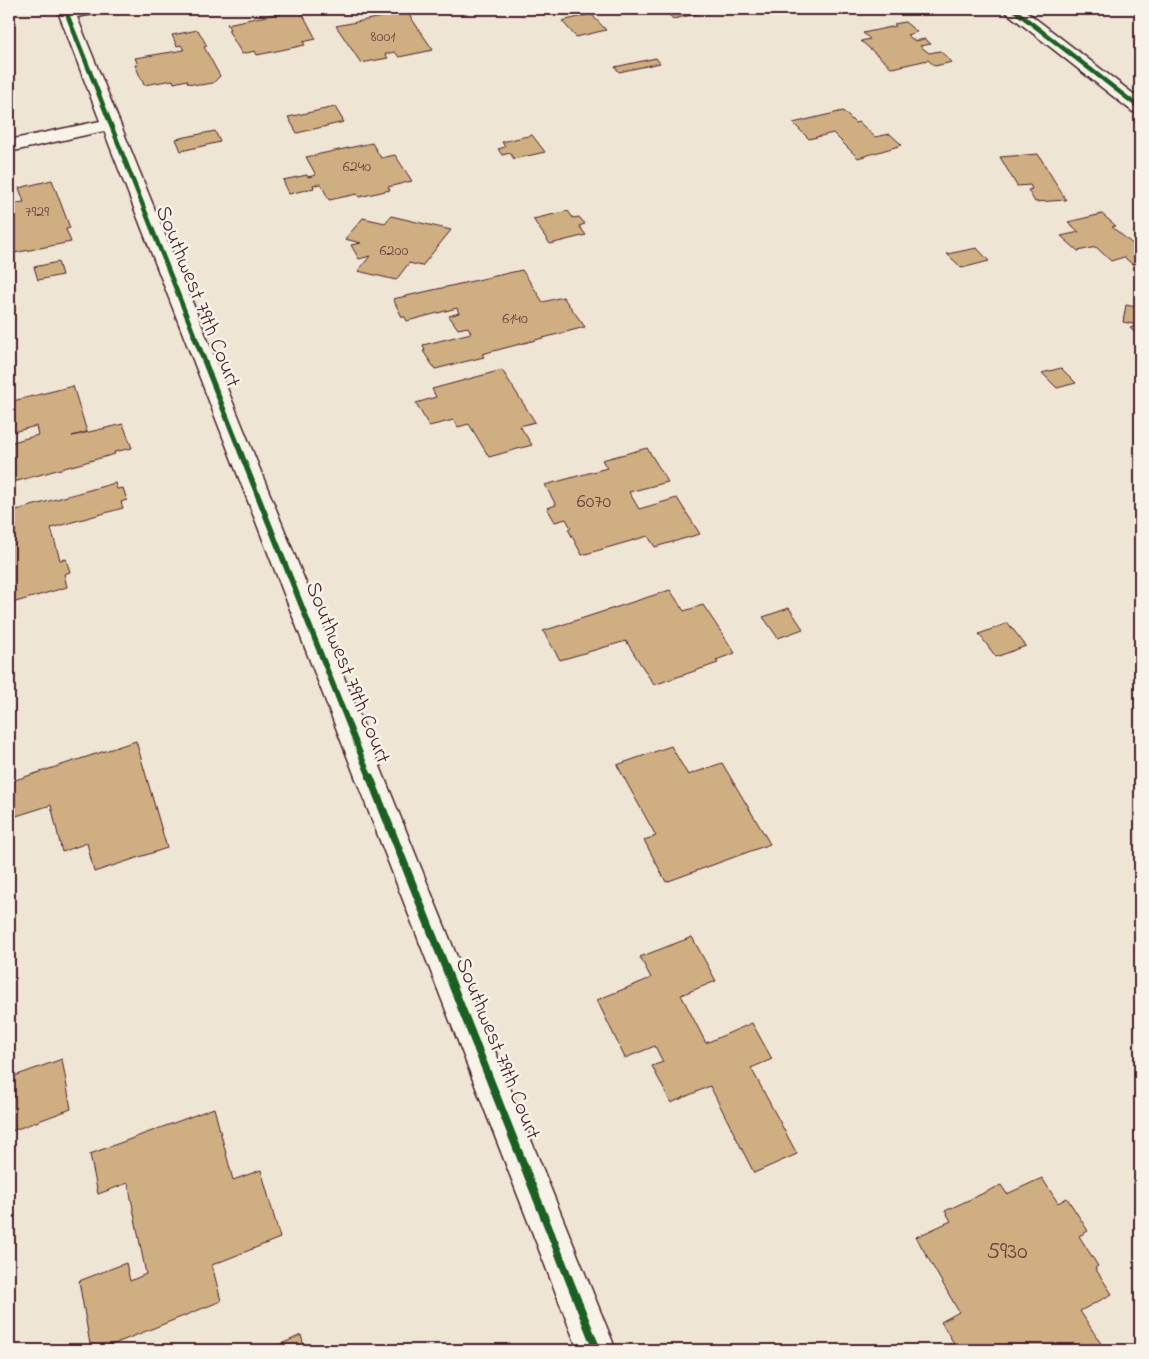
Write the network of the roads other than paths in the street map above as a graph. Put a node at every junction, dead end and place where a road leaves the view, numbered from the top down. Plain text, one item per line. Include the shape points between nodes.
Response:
1 (1013, 9) edge
2 (75, 10) edge
3 (1140, 108) edge
4 (110, 124) junction
5 (9, 146) edge
6 (597, 1350) edge

1 - 3 street
2 - 4 street, Southwest 79th Court
4 - 5 street
4 - 6 street, Southwest 79th Court

